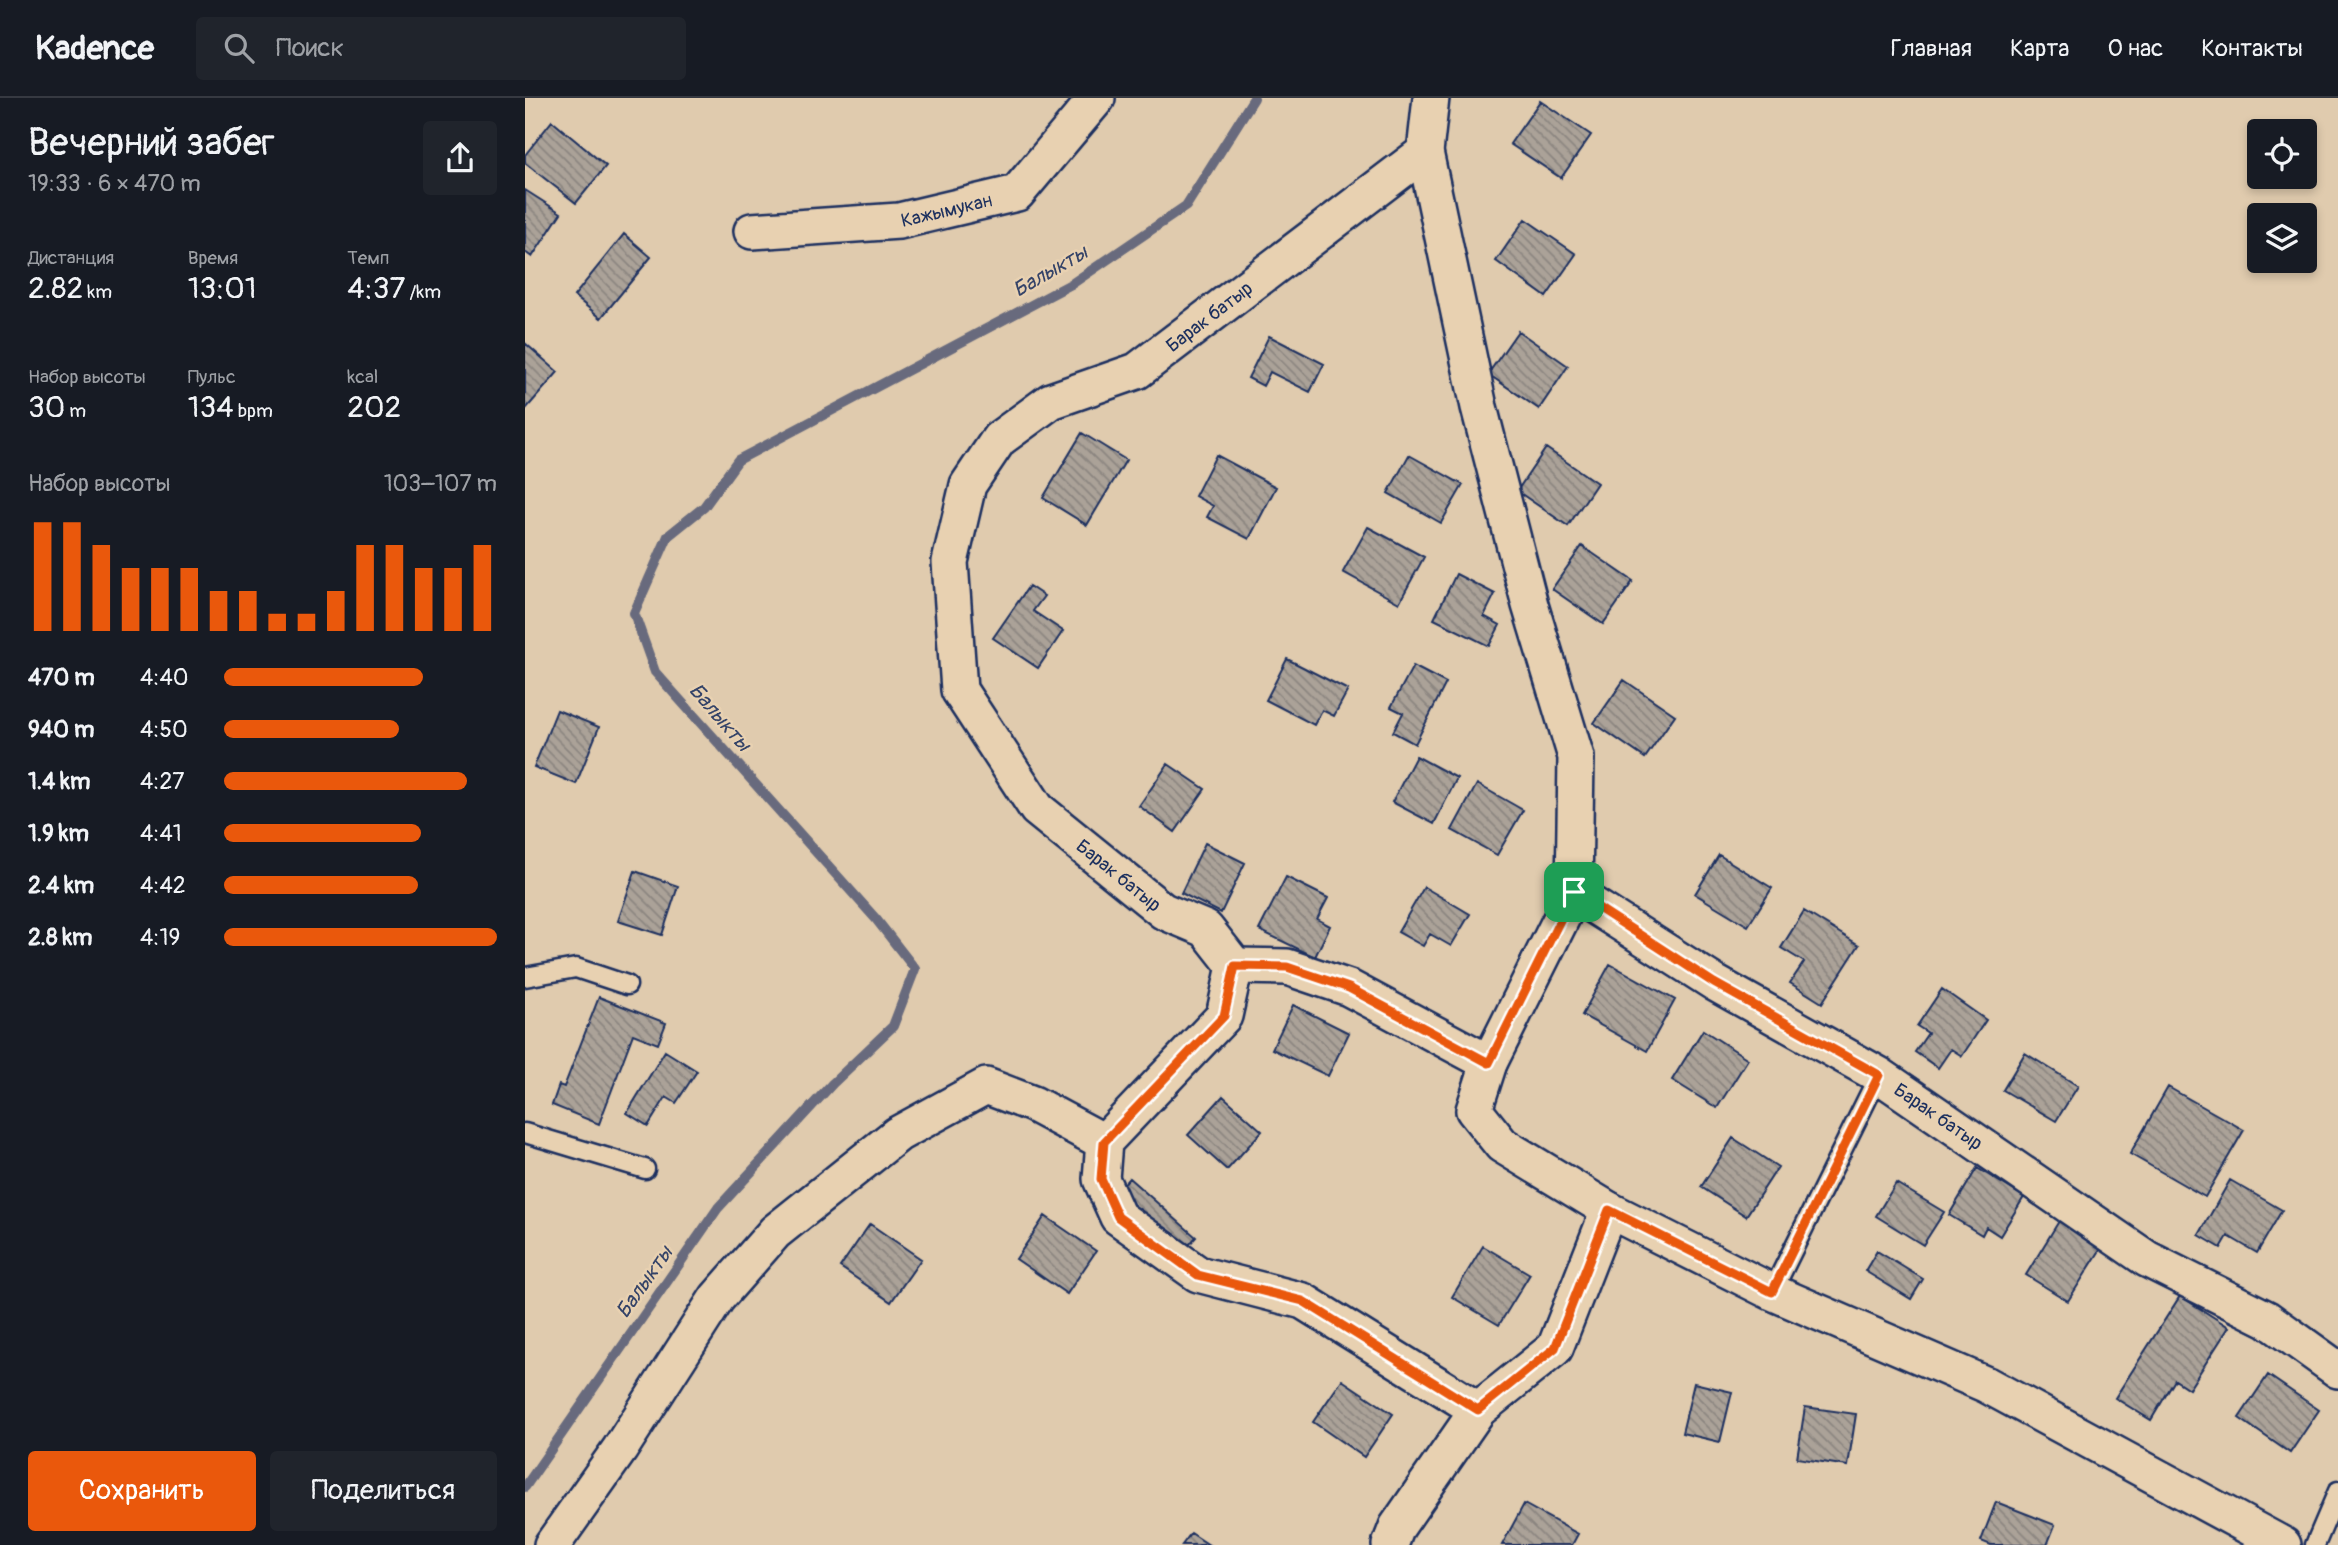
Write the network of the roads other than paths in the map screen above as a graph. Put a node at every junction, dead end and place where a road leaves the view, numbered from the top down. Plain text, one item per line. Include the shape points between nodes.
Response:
1 (1097, 98) edge
2 (1431, 98) edge
3 (1425, 152) junction
4 (752, 231) dead end
5 (1574, 892) junction
6 (1235, 966) junction
7 (525, 977) edge
8 (627, 985) dead end
9 (1489, 1063) junction
10 (1879, 1075) junction
11 (525, 1133) edge
12 (1104, 1142) junction
13 (645, 1168) dead end
14 (1609, 1210) junction
15 (1772, 1292) junction
16 (2338, 1370) edge
17 (1478, 1410) junction
18 (2338, 1491) edge
19 (552, 1545) edge
20 (1390, 1545) edge
21 (2283, 1545) edge
22 (2315, 1545) edge

1 - 4 street, Кажымукан via 1017,192 899,221
2 - 3 street
3 - 5 street via 1479,407 1530,605 1576,757
3 - 6 street, Барак батыр via 1137,371 1051,401 999,439 968,485 953,549 950,562 959,690 1037,809 1163,911 1206,929
5 - 9 street
5 - 10 street, Барак батыр via 1714,983
6 - 9 street via 1287,967 1349,988
6 - 12 street via 1224,1016
7 - 8 lane via 576,968
9 - 14 street via 1474,1110 1502,1146
10 - 15 lane
10 - 16 street, Барак батыр via 2147,1259 2267,1319
11 - 13 lane
12 - 17 street via 1101,1179 1118,1217 1198,1275 1303,1301
12 - 19 street via 1033,1104 986,1086 898,1134 775,1232 717,1298
14 - 15 street
14 - 17 street via 1555,1348
15 - 21 street via 1987,1385
17 - 20 street via 1397,1527
18 - 22 lane

